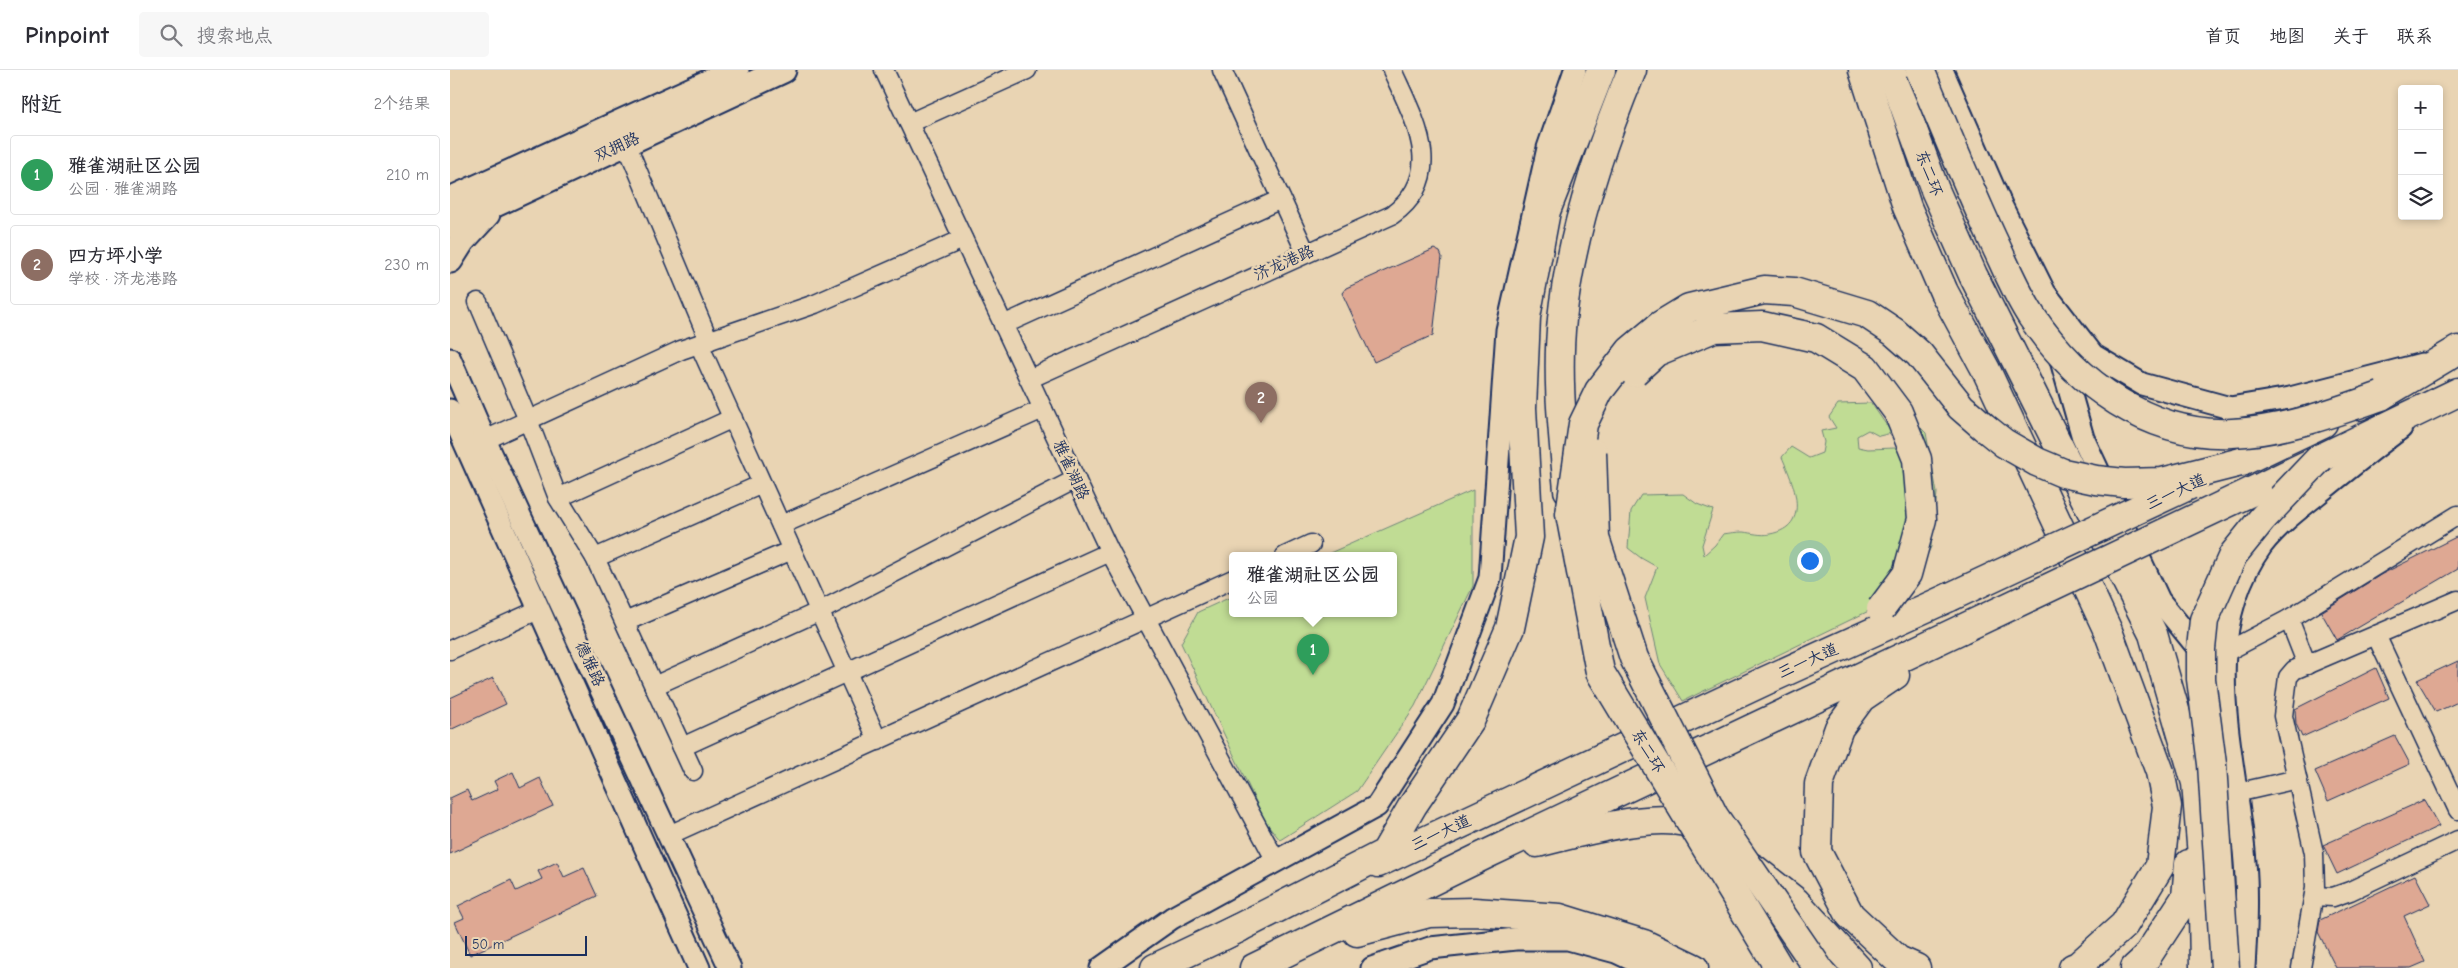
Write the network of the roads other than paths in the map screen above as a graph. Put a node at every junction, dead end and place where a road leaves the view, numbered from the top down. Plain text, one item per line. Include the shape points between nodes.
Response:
1 (736, 70) edge
2 (783, 70) edge
3 (884, 70) edge
4 (1027, 70) edge
5 (1222, 70) edge
6 (1392, 70) edge
7 (1575, 70) edge
8 (1601, 70) edge
9 (1632, 70) edge
10 (1863, 70) edge
11 (1891, 70) edge
12 (1920, 70) edge
13 (1942, 70) edge
14 (909, 123) junction
15 (626, 143) junction
16 (450, 188) edge
17 (492, 193) junction
18 (1281, 199) junction
19 (450, 200) edge
20 (450, 225) edge
21 (963, 239) junction
22 (1306, 253) junction
23 (450, 260) edge
24 (2045, 293) junction
25 (478, 302) dead end
26 (1003, 325) junction
27 (704, 342) junction
28 (2455, 351) edge
29 (450, 359) edge
30 (1028, 379) junction
31 (2458, 392) edge
32 (2381, 396) junction
33 (2432, 405) junction
34 (1043, 409) junction
35 (450, 410) edge
36 (733, 418) junction
37 (528, 420) junction
38 (485, 440) junction
39 (2320, 458) junction
40 (2241, 462) junction
41 (1076, 479) junction
42 (762, 484) junction
43 (558, 498) junction
44 (1570, 514) junction
45 (2458, 515) edge
46 (781, 525) junction
47 (1311, 544) dead end
48 (792, 550) junction
49 (1110, 552) junction
50 (1294, 552) edge
51 (595, 558) junction
52 (1229, 582) edge
53 (2458, 600) edge
54 (538, 610) junction
55 (820, 611) junction
56 (1146, 619) junction
57 (2289, 619) junction
58 (625, 622) junction
59 (1962, 629) junction
60 (2376, 635) junction
61 (450, 650) edge
62 (2224, 653) junction
63 (2307, 665) junction
64 (848, 674) junction
65 (2224, 679) junction
66 (1765, 681) junction
67 (654, 686) junction
68 (878, 741) junction
69 (682, 747) junction
70 (693, 771) dead end
71 (2298, 779) junction
72 (2196, 783) junction
73 (2236, 793) junction
74 (2458, 810) edge
75 (669, 835) junction
76 (2458, 840) edge
77 (1487, 854) junction
78 (1276, 861) junction
79 (2314, 896) junction
80 (1223, 936) junction
81 (1262, 964) edge
82 (699, 968) edge
83 (730, 968) edge
84 (1101, 968) edge
85 (1155, 968) edge
86 (1372, 968) edge
87 (1650, 968) edge
88 (1694, 968) edge
89 (1779, 968) edge
90 (1818, 968) edge
91 (1857, 968) edge
92 (1916, 968) edge
93 (2072, 968) edge
94 (2135, 968) edge
95 (2204, 968) edge
96 (2225, 968) edge
97 (2244, 968) edge
98 (2301, 968) edge

1 - 17 main road, 双拥路
2 - 15 main road, 双拥路
3 - 14 street, 雅雀湖路
4 - 14 street
5 - 18 street
6 - 22 street, 济龙港路 via 1416,123 1422,147 1423,169 1411,197 1392,215
7 - 78 street via 1548,148 1507,330 1490,578 1444,704 1377,806
8 - 80 highway via 1546,211 1526,317 1522,408 1529,537 1510,628 1471,719 1385,854
9 - 44 highway, bridge via 1597,164 1567,278 1562,321 1561,399
10 - 93 highway via 1907,207 1944,292 1986,370 2111,640 2160,772 2167,806 2160,866 2124,925
11 - 72 highway, 东二环 via 1935,190 1973,275 2153,634
12 - 32 highway, bridge via 2013,283 2032,317 2090,384 2158,422 2191,431 2232,434 2298,424
13 - 24 street via 2002,206
14 - 21 street, 雅雀湖路
15 - 17 main road, 双拥路
15 - 27 street
16 - 17 street
17 - 19 main road, 双拥路
17 - 20 main road, 双拥路
17 - 23 main road
18 - 22 street
18 - 26 street
21 - 26 street, 雅雀湖路
21 - 27 street via 815,304
22 - 30 street, 济龙港路
24 - 28 street via 2093,355 2142,384 2230,408 2290,398 2410,368
24 - 65 street via 2048,316 2083,438 2159,600
25 - 37 street
26 - 30 street, 雅雀湖路
27 - 36 street
27 - 37 street
28 - 32 highway, 三一大道
29 - 38 street, 德雅路
30 - 34 street, 雅雀湖路
31 - 33 highway, 三一大道
32 - 40 highway, 三一大道, bridge
33 - 39 highway, 三一大道
33 - 62 street via 2287,519 2263,544 2246,571 2230,609
34 - 41 street, 雅雀湖路
34 - 46 street
35 - 54 street, 德雅路
36 - 42 street
36 - 43 street
37 - 38 street
37 - 43 street
38 - 75 street, 德雅路
39 - 59 highway, 三一大道, bridge
39 - 96 highway, bridge via 2262,519 2233,556 2204,620 2201,678 2212,764
40 - 44 highway, bridge via 2162,482 2124,483 2063,473 2004,443 1984,427 1961,407 1919,354 1867,314 1794,292 1764,290 1690,308 1661,325 1630,352 1599,391 1583,424
40 - 66 highway, 三一大道, bridge
41 - 49 street, 雅雀湖路
41 - 55 street
42 - 46 street
42 - 51 street
43 - 51 street
44 - 89 highway, 东二环, bridge via 1600,672
45 - 57 street
46 - 48 street
47 - 50 street
48 - 55 street
48 - 58 street
49 - 56 street, 雅雀湖路
49 - 64 street
51 - 58 street
52 - 56 street
53 - 60 street
54 - 61 street
54 - 82 street, 德雅路
55 - 64 street
55 - 67 street
56 - 68 street
56 - 78 street, 雅雀湖路
57 - 62 street
57 - 63 street
58 - 67 street
59 - 77 highway, 三一大道
59 - 92 highway via 1861,698 1839,728 1818,784 1817,852 1850,915 1898,960
60 - 63 street
60 - 74 street
62 - 65 street
63 - 71 street via 2294,670 2288,678 2283,716
64 - 68 street
64 - 69 street
65 - 73 street
66 - 80 highway, 三一大道
66 - 90 highway, bridge via 1881,609 1907,574 1922,519 1917,459 1898,412 1865,368 1816,338 1762,326 1714,328 1656,352 1611,392 1592,454 1595,538 1634,658 1714,816
67 - 69 street
68 - 75 street
69 - 70 street
71 - 73 street
71 - 79 street via 2314,853
72 - 94 highway via 2186,896 2146,958
72 - 95 highway via 2202,856
73 - 97 street via 2246,862
75 - 83 street, 德雅路
76 - 79 street via 2333,897
77 - 81 highway, 三一大道
77 - 91 highway via 1634,820 1698,824 1796,902
78 - 84 street via 1172,918
79 - 98 street
80 - 85 highway, 三一大道
81 - 88 highway via 1373,927 1428,913 1474,912 1560,918 1644,944
86 - 87 street via 1430,948 1534,939 1568,939 1616,952

